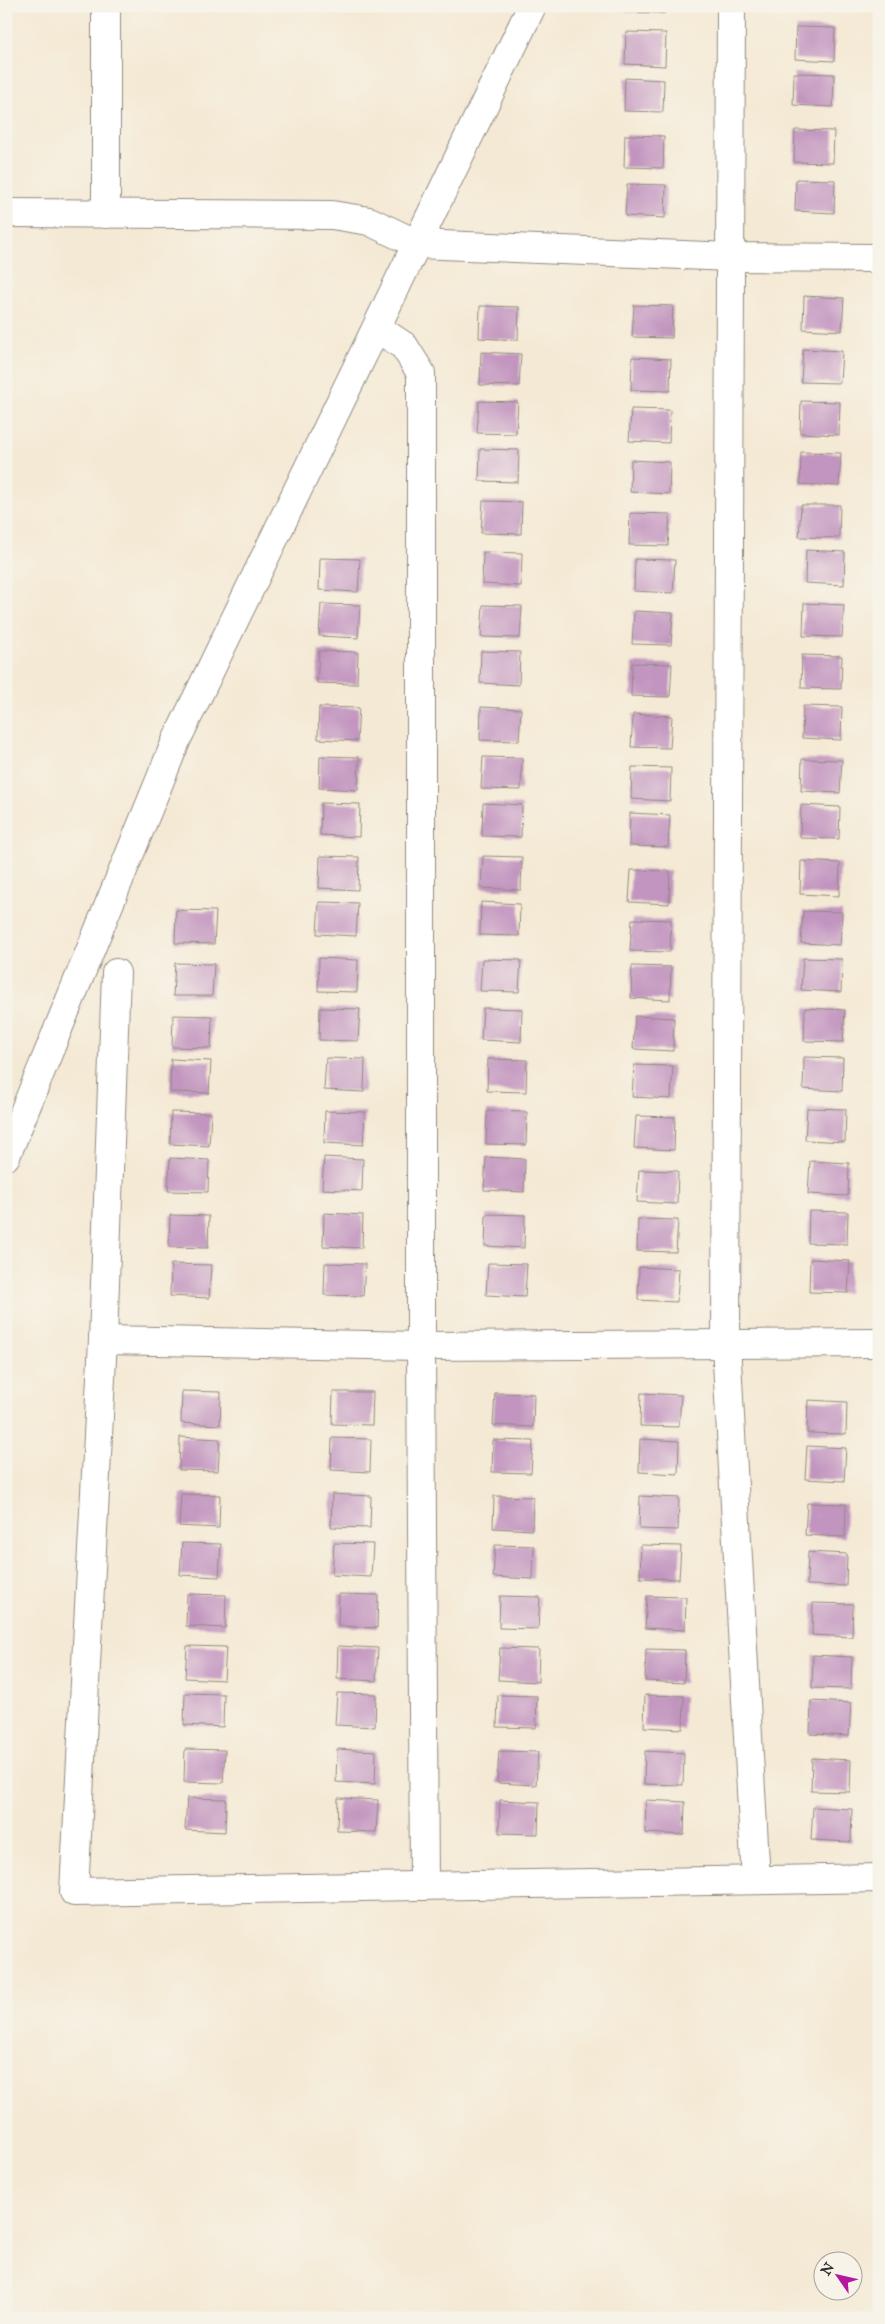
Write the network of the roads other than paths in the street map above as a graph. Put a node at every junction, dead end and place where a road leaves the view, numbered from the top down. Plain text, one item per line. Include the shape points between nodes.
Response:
1 (106, 6) edge
2 (532, 6) edge
3 (732, 6) edge
4 (6, 213) edge
5 (106, 214) junction
6 (417, 244) junction
7 (731, 257) junction
8 (879, 258) edge
9 (376, 328) junction
10 (116, 973) dead end
11 (6, 1156) edge
12 (103, 1340) junction
13 (879, 1343) edge
14 (726, 1344) junction
15 (421, 1346) junction
16 (879, 1878) edge
17 (756, 1880) junction
18 (424, 1886) junction

1 - 5 street
2 - 6 street
3 - 7 street
4 - 5 street
5 - 6 street via 332,215 368,221
6 - 7 street
6 - 9 street
7 - 8 street
7 - 14 street
9 - 11 street via 176,742
9 - 15 street via 404,346 421,373
10 - 12 street
12 - 15 street
12 - 18 street via 74,1892
13 - 14 street
14 - 15 street
14 - 17 street
15 - 18 street
16 - 17 street
17 - 18 street

